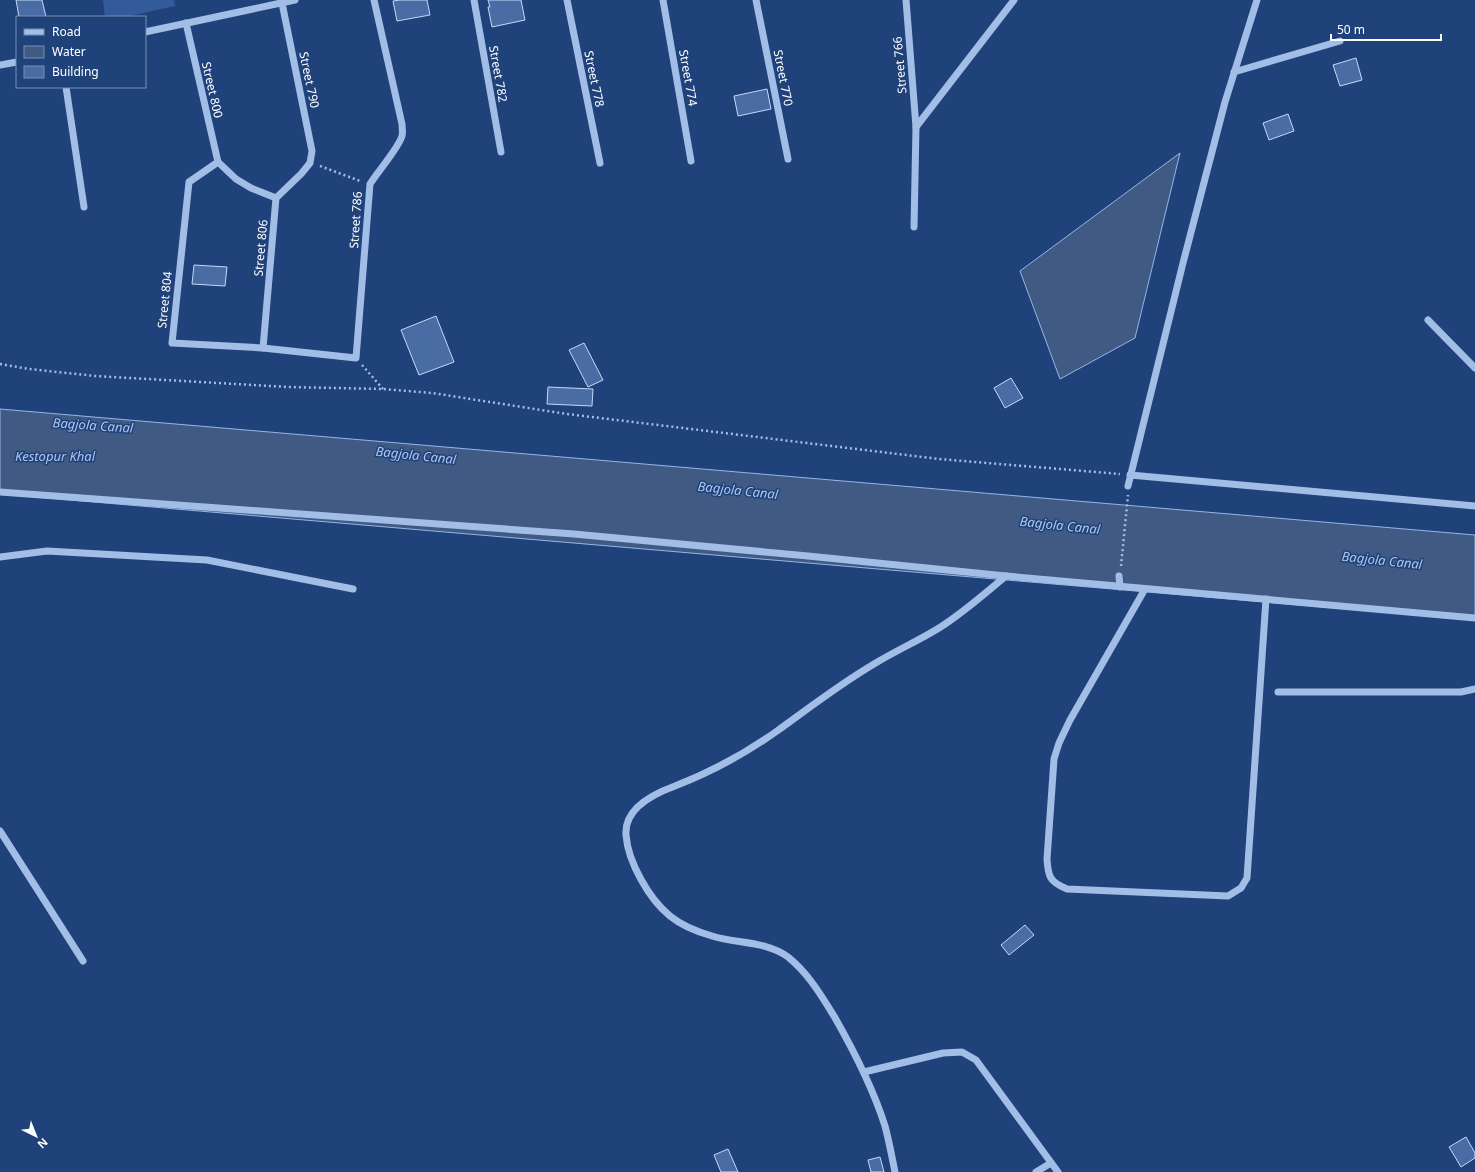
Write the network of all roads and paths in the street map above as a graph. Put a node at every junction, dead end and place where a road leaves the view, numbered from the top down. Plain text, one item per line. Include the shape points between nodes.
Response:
1 (294, 0) edge
2 (374, 0) edge
3 (474, 0) edge
4 (567, 0) edge
5 (663, 0) edge
6 (756, 0) edge
7 (906, 0) edge
8 (1014, 0) edge
9 (1257, 0) edge
10 (282, 3) junction
11 (186, 23) junction
12 (146, 32) edge
13 (1340, 41) dead end
14 (16, 62) edge
15 (0, 65) edge
16 (1234, 72) junction
17 (66, 88) edge
18 (916, 127) junction
19 (501, 152) dead end
20 (788, 160) dead end
21 (691, 161) dead end
22 (218, 162) junction
23 (310, 163) junction
24 (600, 163) dead end
25 (370, 184) junction
26 (276, 198) junction
27 (84, 207) dead end
28 (914, 227) dead end
29 (1428, 320) dead end
30 (263, 348) junction
31 (356, 358) junction
32 (0, 364) edge
33 (1475, 368) edge
34 (383, 389) junction
35 (1130, 475) junction
36 (1128, 486) joint
37 (0, 492) edge
38 (1475, 506) edge
39 (0, 557) edge
40 (1006, 576) junction
41 (1120, 576) joint
42 (1120, 587) junction
43 (353, 589) dead end
44 (1145, 589) junction
45 (1266, 599) junction
46 (1475, 618) edge
47 (1475, 689) edge
48 (1278, 692) dead end
49 (0, 831) edge
50 (83, 961) dead end
51 (864, 1072) junction
52 (1051, 1162) junction
53 (895, 1172) edge
54 (1036, 1172) edge
55 (1058, 1172) edge

1 - 10 street
2 - 25 street, Street 786 via 402,124 402,135
3 - 19 street, Street 782
4 - 24 street, Street 778
5 - 21 street, Street 774
6 - 20 street, Street 770
7 - 18 street, Street 766
8 - 18 street
9 - 16 street
10 - 11 street
10 - 23 street, Street 790 via 311,140
11 - 12 street
11 - 22 street, Street 800
13 - 16 street
14 - 15 street
16 - 35 street via 1224,102
17 - 27 street
18 - 28 street, Street 766
22 - 26 street via 236,180
22 - 30 street, Street 804 via 189,182 172,343
23 - 25 path
23 - 26 street
25 - 31 street, Street 786
26 - 30 street, Street 806
29 - 33 street
30 - 31 street, Street 804
31 - 34 path
32 - 34 path via 95,376 288,387
34 - 35 path via 432,393 567,414 939,459
35 - 36 street
35 - 38 street
36 - 41 path
37 - 40 street via 574,534
39 - 43 street via 47,551 207,560
40 - 42 street
40 - 51 street via 942,627 875,663 751,747 695,778 658,792 642,803 630,816 626,833 630,856 642,880 670,916 693,929 713,936 771,947 788,957 816,986
41 - 42 street
42 - 44 street
44 - 45 street
44 - 45 street via 1070,720 1054,759 1048,875 1056,885 1067,889 1228,896 1241,888 1246,878
45 - 46 street
47 - 48 street via 1461,692
49 - 50 street
51 - 52 street via 943,1053 962,1052 976,1060
51 - 53 street via 884,1126
52 - 54 street
52 - 55 street

